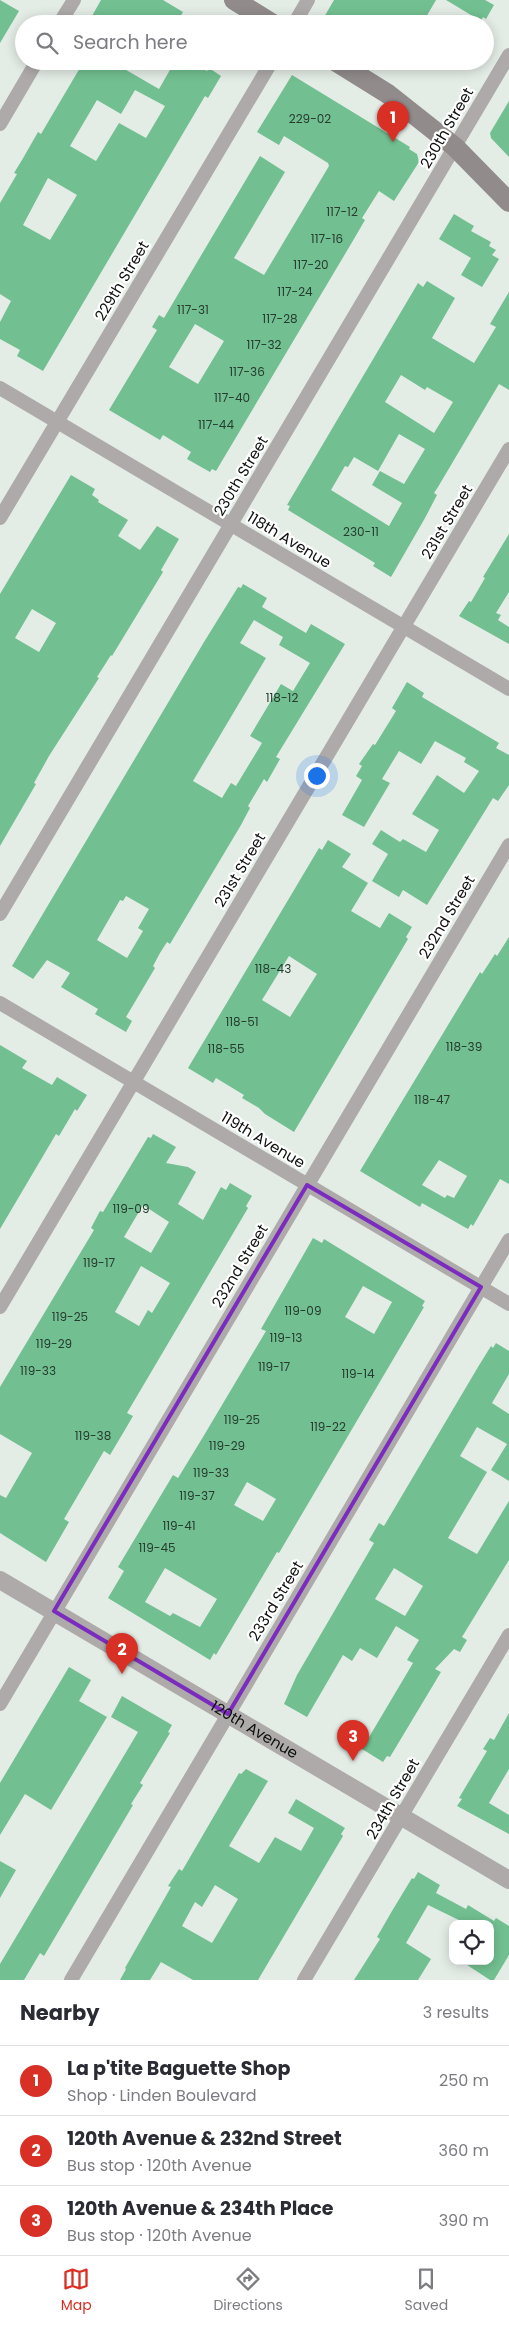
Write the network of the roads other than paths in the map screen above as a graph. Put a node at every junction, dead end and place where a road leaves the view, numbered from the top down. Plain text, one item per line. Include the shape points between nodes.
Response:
1 (74, 0) edge
2 (234, 0) edge
3 (308, 0) edge
4 (65, 15) edge
5 (258, 15) edge
6 (299, 15) edge
7 (509, 55) edge
8 (32, 70) edge
9 (267, 70) edge
10 (349, 70) edge
11 (0, 124) edge
12 (454, 147) junction
13 (509, 202) edge
14 (0, 388) edge
15 (57, 422) junction
16 (509, 450) edge
17 (0, 518) edge
18 (231, 525) junction
19 (404, 627) junction
20 (509, 689) edge
21 (509, 844) edge
22 (0, 914) edge
23 (0, 1003) edge
24 (134, 1082) junction
25 (307, 1185) junction
26 (509, 1240) edge
27 (481, 1287) junction
28 (509, 1304) edge
29 (0, 1307) edge
30 (0, 1580) edge
31 (54, 1612) junction
32 (509, 1634) edge
33 (0, 1704) edge
34 (228, 1714) junction
35 (401, 1817) junction
36 (509, 1880) edge
37 (71, 1980) edge
38 (304, 1980) edge

1 - 4 street
2 - 5 main road
3 - 6 street
7 - 12 street, 230th Street
8 - 11 street
9 - 15 street, 229th Street
10 - 12 main road via 388,94
12 - 13 main road
12 - 18 street, 230th Street
14 - 15 street, 118th Avenue
15 - 17 street, 229th Street
15 - 18 street, 118th Avenue
16 - 19 street, 231st Street
18 - 19 street, 118th Avenue
18 - 22 street, 230th Street
19 - 20 street, 118th Avenue
19 - 24 street, 231st Street
21 - 25 street, 232nd Street
23 - 24 street, 119th Avenue
24 - 25 street, 119th Avenue
24 - 29 street, 231st Street
25 - 27 street, 119th Avenue
25 - 31 street, 232nd Street
26 - 27 street, 233rd Street
27 - 28 street, 119th Avenue
27 - 34 street, 233rd Street
30 - 31 street, 120th Avenue
31 - 33 street, 232nd Street
31 - 34 street, 120th Avenue
32 - 35 street, 234th Street
34 - 35 street, 120th Avenue
34 - 37 street, 233rd Street
35 - 36 street, 120th Avenue
35 - 38 street, 234th Street

